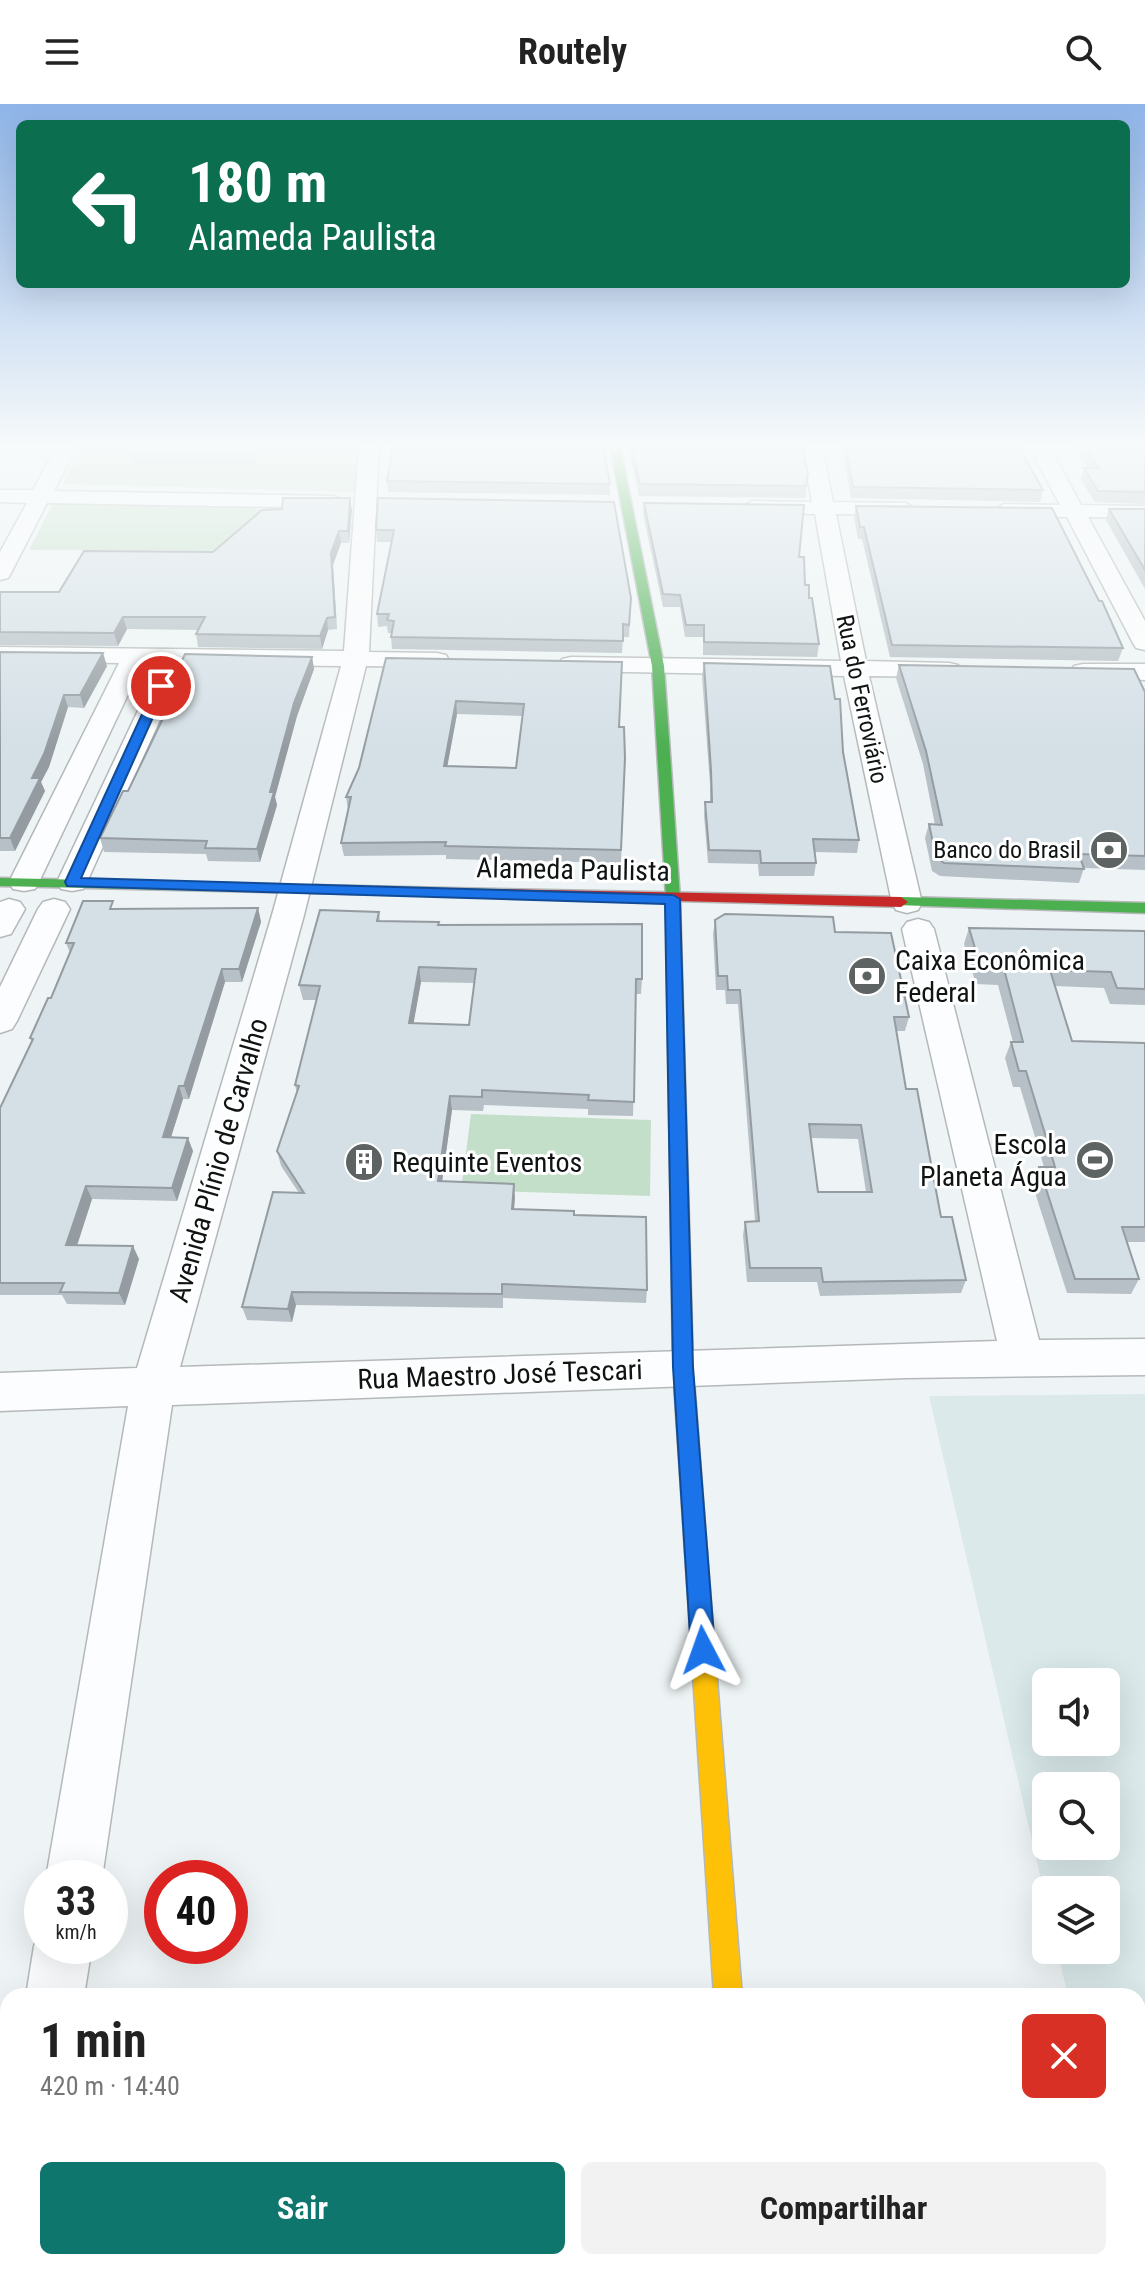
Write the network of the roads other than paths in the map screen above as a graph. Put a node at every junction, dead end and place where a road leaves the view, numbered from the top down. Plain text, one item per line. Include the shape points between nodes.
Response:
1 (14, 547) edge
2 (369, 547) edge
3 (642, 547) edge
4 (832, 547) edge
5 (1092, 547) edge
6 (0, 573) edge
7 (1145, 643) edge
8 (0, 654) edge
9 (135, 655) junction
10 (176, 656) junction
11 (356, 658) junction
12 (467, 661) edge
13 (547, 663) edge
14 (658, 666) junction
15 (855, 668) junction
16 (977, 670) edge
17 (1053, 671) edge
18 (1145, 672) edge
19 (673, 899) junction
20 (29, 903) edge
21 (1145, 908) edge
22 (289, 909) junction
23 (915, 923) junction
24 (0, 1021) edge
25 (1145, 1357) edge
26 (1022, 1358) junction
27 (683, 1367) junction
28 (153, 1387) junction
29 (0, 1392) edge
30 (77, 1860) edge
31 (60, 1964) edge
32 (56, 1988) edge
33 (727, 1988) edge

1 - 6 street
2 - 11 street, Avenida Plínio de Carvalho
3 - 14 street
4 - 15 street, Rua do Ferroviário
5 - 7 street
8 - 9 street
9 - 10 street
9 - 20 street
10 - 11 street
10 - 20 street
11 - 12 street
11 - 22 street, Avenida Plínio de Carvalho
13 - 14 street
14 - 15 street
14 - 19 street
15 - 16 street
15 - 23 street, Rua do Ferroviário
17 - 18 street
19 - 22 street, Alameda Paulista
19 - 23 street, Alameda Paulista
19 - 27 street
20 - 22 street, Alameda Paulista
20 - 24 street
21 - 23 street, Alameda Paulista
22 - 28 street, Avenida Plínio de Carvalho
23 - 26 street, Rua do Ferroviário
25 - 26 street, Rua Maestro José Tescari
26 - 27 street, Rua Maestro José Tescari
27 - 28 street, Rua Maestro José Tescari
27 - 33 street
28 - 29 street, Rua Maestro José Tescari
28 - 30 street, Avenida Plínio de Carvalho
31 - 32 street

